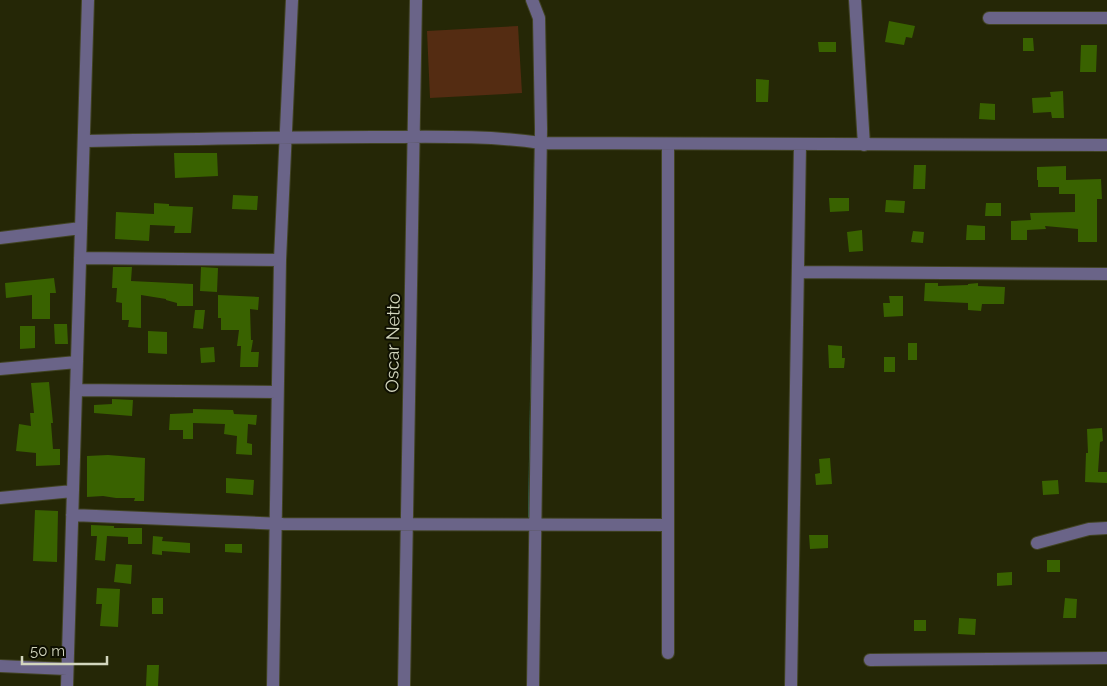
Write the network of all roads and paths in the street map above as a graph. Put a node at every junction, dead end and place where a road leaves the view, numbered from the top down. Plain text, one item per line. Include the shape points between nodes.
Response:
1 (88, 0) edge
2 (292, 0) edge
3 (416, 0) edge
4 (532, 0) edge
5 (855, 0) edge
6 (989, 18) dead end
7 (1107, 18) edge
8 (287, 137) junction
9 (414, 137) junction
10 (84, 141) junction
11 (541, 144) junction
12 (668, 144) junction
13 (800, 145) junction
14 (864, 145) junction
15 (1107, 145) edge
16 (81, 228) junction
17 (0, 238) edge
18 (80, 258) junction
19 (280, 260) junction
20 (798, 272) junction
21 (1107, 274) edge
22 (77, 362) junction
23 (0, 370) edge
24 (76, 390) junction
25 (277, 392) junction
26 (73, 491) junction
27 (0, 498) edge
28 (72, 515) junction
29 (275, 524) junction
30 (407, 524) junction
31 (536, 525) junction
32 (668, 525) junction
33 (1107, 528) edge
34 (1037, 543) dead end
35 (668, 653) dead end
36 (1107, 658) edge
37 (870, 660) dead end
38 (0, 666) edge
39 (68, 669) junction
40 (67, 686) edge
41 (273, 686) edge
42 (404, 686) edge
43 (533, 686) edge
44 (791, 686) edge

1 - 10 street
2 - 8 street
3 - 9 street, Oscar Netto
4 - 11 street via 539,18
5 - 14 street
6 - 7 street
8 - 9 street
8 - 10 street
8 - 19 street
9 - 11 street via 515,139
9 - 30 street, Oscar Netto
10 - 16 street
11 - 12 street
11 - 31 street
12 - 13 street
12 - 32 street
13 - 14 street
13 - 20 street
14 - 15 street
16 - 17 street
16 - 18 street
18 - 19 street
18 - 22 street
19 - 25 street
20 - 21 street
20 - 44 street
22 - 23 street
22 - 24 street
24 - 25 street
24 - 26 street
25 - 29 street
26 - 27 street
26 - 28 street
28 - 29 street
28 - 39 street
29 - 30 street
29 - 41 street
30 - 31 street
30 - 42 street, Oscar Netto
31 - 32 street
31 - 43 street
32 - 35 street
33 - 34 street via 1089,529
36 - 37 street
38 - 39 street
39 - 40 street

